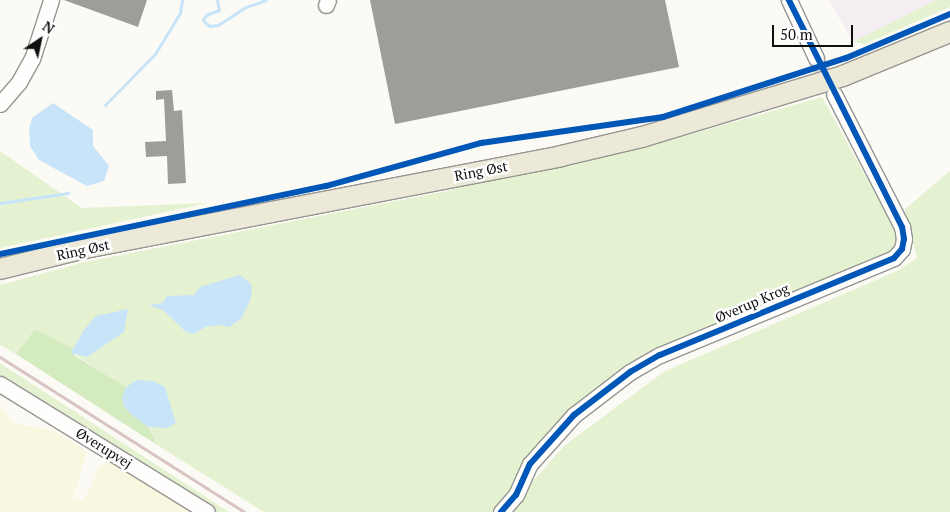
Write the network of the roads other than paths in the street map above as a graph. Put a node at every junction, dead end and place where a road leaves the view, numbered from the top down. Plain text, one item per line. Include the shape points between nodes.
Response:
1 (51, 0) edge
2 (789, 0) edge
3 (950, 32) edge
4 (816, 58) tunnel mouth
5 (834, 94) tunnel mouth
6 (0, 104) edge
7 (0, 269) edge
8 (0, 384) edge
9 (207, 512) edge
10 (501, 512) edge

1 - 6 street via 32,59 19,82
2 - 4 street
3 - 7 main road, Ring Øst via 843,76 642,137 561,156 85,248
5 - 10 street, Øverup Krog via 902,227 902,249 894,258 660,355 630,372 568,422 530,464 516,495
8 - 9 street, Øverupvej

